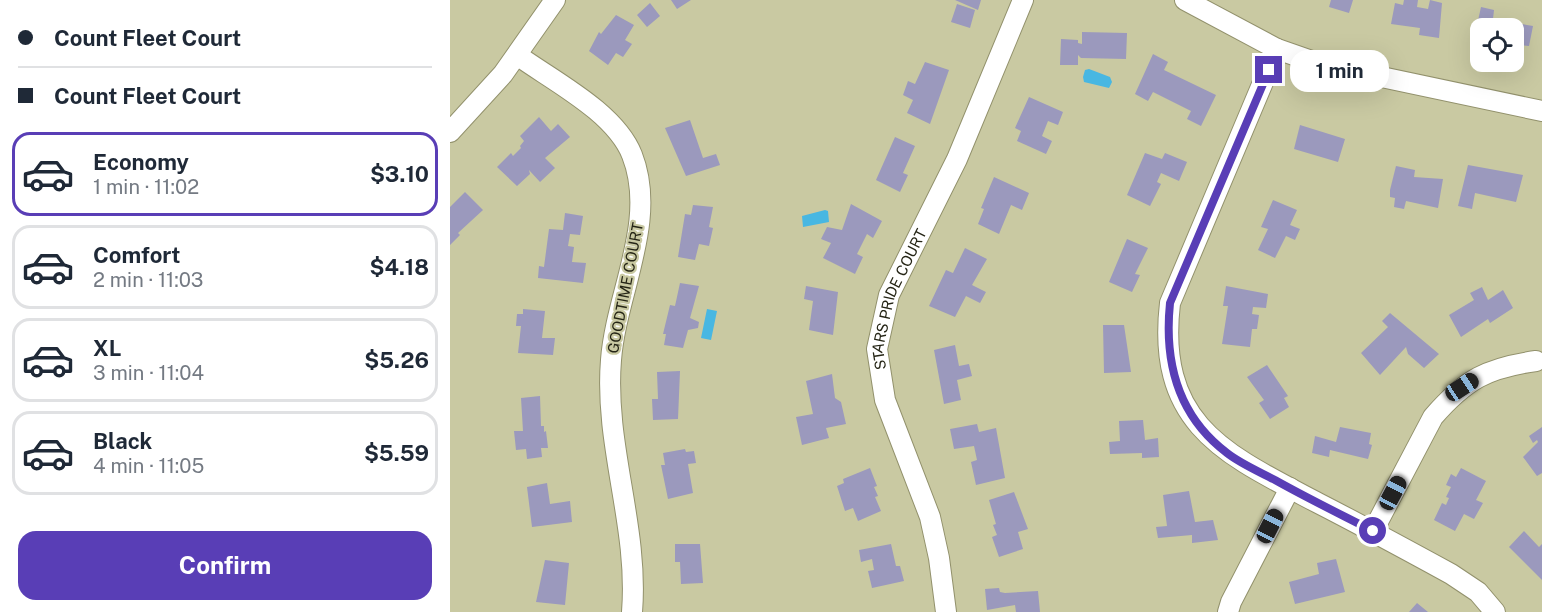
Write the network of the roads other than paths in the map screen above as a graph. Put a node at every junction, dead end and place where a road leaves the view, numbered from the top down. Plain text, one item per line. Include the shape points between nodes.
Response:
1 (555, 0) edge
2 (1023, 0) edge
3 (1185, 0) edge
4 (1277, 49) junction
5 (517, 55) junction
6 (1542, 111) edge
7 (450, 132) edge
8 (1536, 361) dead end
9 (1290, 488) junction
10 (1373, 531) junction
11 (632, 612) edge
12 (946, 612) edge
13 (1228, 612) edge
14 (1495, 612) edge

1 - 5 street
2 - 12 street, STARS PRIDE COURT via 957,159 889,295 877,349 885,400 930,517
3 - 4 street
4 - 6 street via 1365,76
4 - 9 street via 1170,303 1168,327 1176,386 1194,420 1229,455
5 - 7 street
5 - 11 street, GOODTIME COURT via 610,121 632,154 638,176 640,216 611,358 610,398 635,574
8 - 10 street via 1492,370 1462,387 1447,402 1433,417
9 - 10 street
9 - 13 street
10 - 14 street via 1451,574 1478,592

